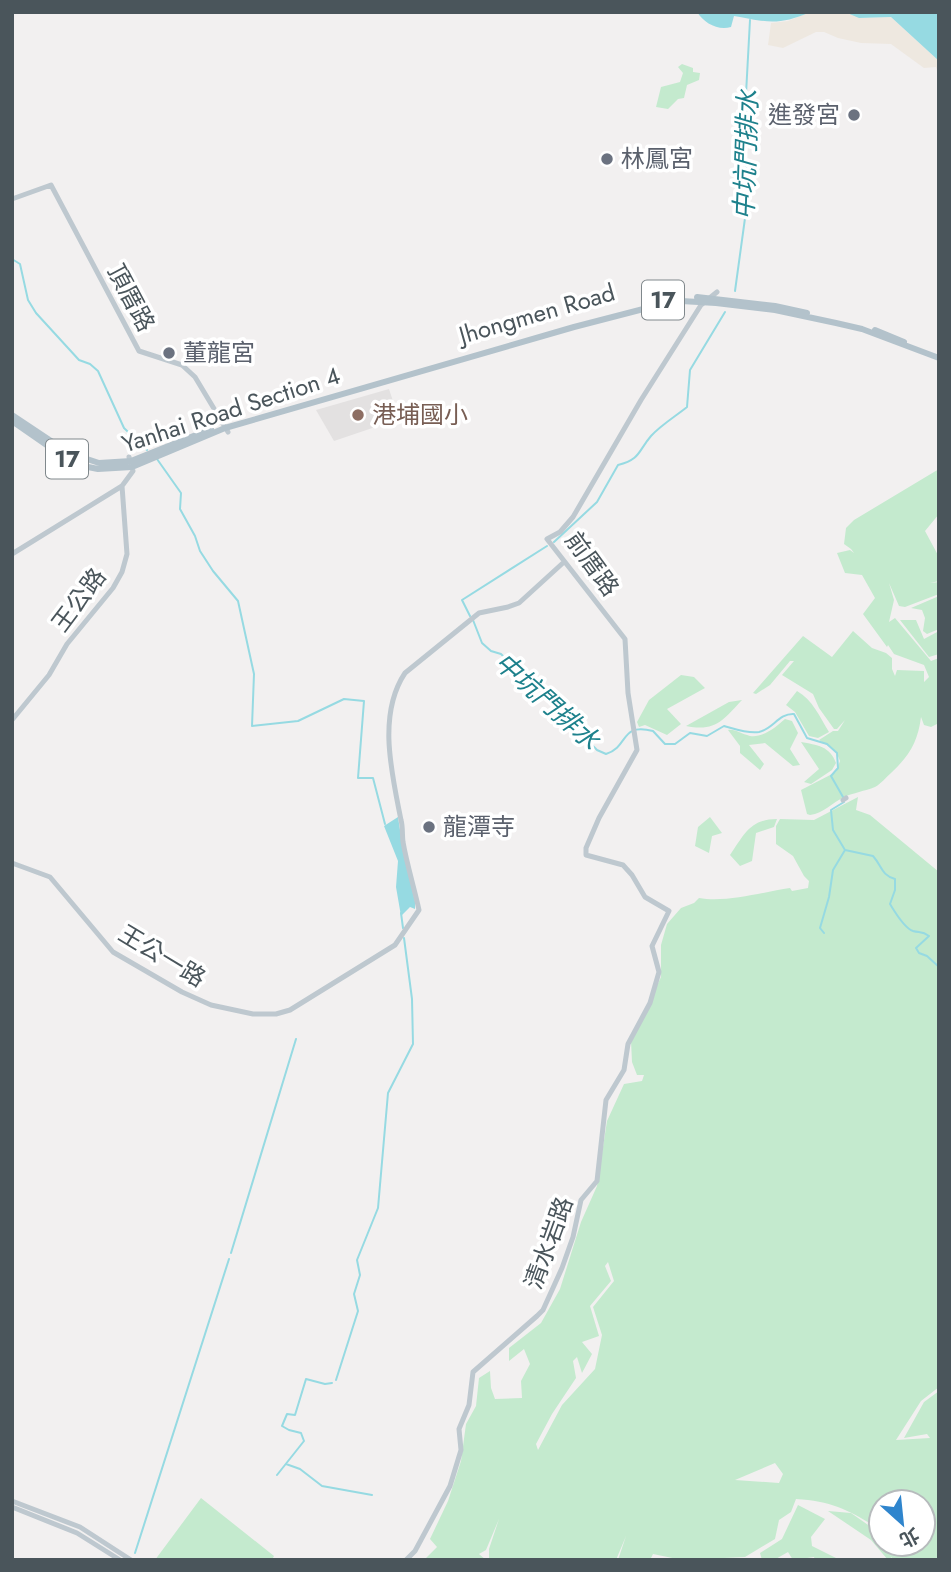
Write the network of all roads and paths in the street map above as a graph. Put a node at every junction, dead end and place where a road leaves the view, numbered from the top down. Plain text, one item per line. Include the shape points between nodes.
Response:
1 (12, 199) edge
2 (717, 292) dead end
3 (706, 299) junction
4 (939, 356) edge
5 (391, 377) junction
6 (12, 415) edge
7 (12, 421) edge
8 (226, 428) junction
9 (131, 461) junction
10 (122, 486) junction
11 (12, 554) edge
12 (564, 562) junction
13 (12, 720) edge
14 (12, 863) edge
15 (668, 911) joint
16 (12, 1501) edge
17 (12, 1507) edge
18 (120, 1560) edge
19 (131, 1560) edge
20 (406, 1560) edge

1 - 8 street, 頂厝路 via 51,185 139,351 182,365 195,377
2 - 3 street
3 - 4 main road, Jhongmen Road / 17 via 775,306 836,319
3 - 5 main road, Jhongmen Road / 17 via 667,299 637,306
3 - 12 street, 前厝路 via 573,517 547,539
5 - 8 main road, Yanhai Road Section 4 / 17
5 - 8 main road, Yanhai Road Section 4 / 17 via 267,408
6 - 9 main road, Yanhai Road Section 4 / 17 via 88,461
7 - 9 main road, Yanhai Road Section 4 / 17 via 83,466 98,469
8 - 9 main road, Yanhai Road Section 4 / 17
9 - 10 street via 133,471
10 - 11 street
10 - 13 street, 王公路 via 127,546 122,572
12 - 14 street, 王公一路 via 516,604 483,611 404,673 391,700 391,777 419,910 395,945 283,1013 227,1009 182,992 113,952 52,879
12 - 15 street, 前厝路 via 625,639 637,745 635,757 599,818 586,855 623,865 645,897
15 - 20 street, 清水岩路 via 652,946 659,972 650,1003 628,1044 624,1070 606,1100 597,1181 578,1207 562,1268 543,1310 472,1373 469,1405 459,1429 461,1450 450,1486
16 - 19 street via 80,1527
17 - 18 street via 77,1533

